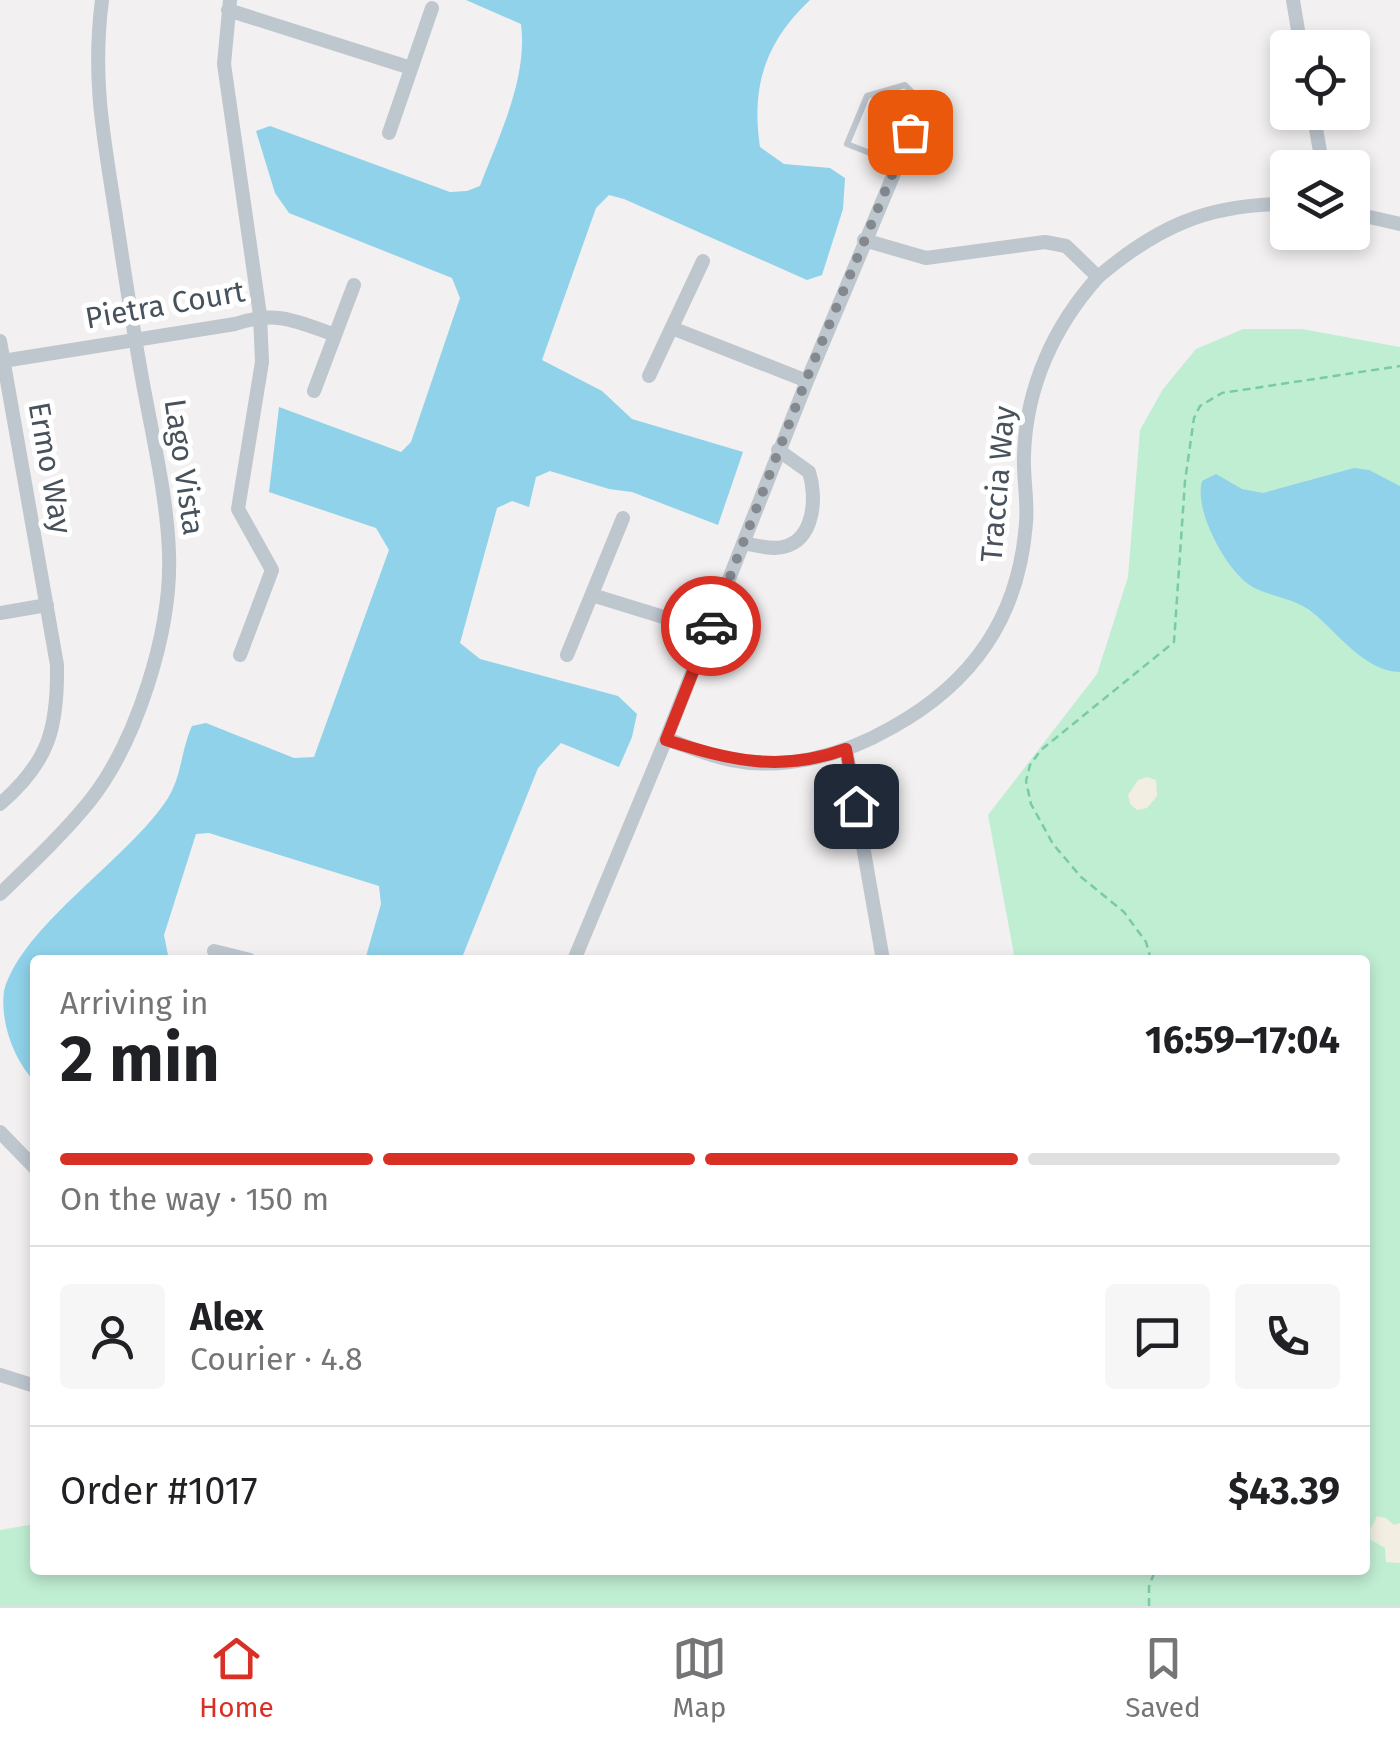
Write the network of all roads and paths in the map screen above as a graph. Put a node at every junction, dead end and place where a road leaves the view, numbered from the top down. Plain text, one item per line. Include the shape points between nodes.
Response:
1 (102, 0) edge
2 (1293, 0) edge
3 (229, 5) edge
4 (432, 8) dead end
5 (1298, 30) edge
6 (411, 68) junction
7 (389, 133) dead end
8 (898, 164) junction
9 (1270, 206) edge
10 (1370, 217) edge
11 (1400, 224) edge
12 (864, 240) junction
13 (703, 262) dead end
14 (1098, 277) junction
15 (354, 285) dead end
16 (260, 315) junction
17 (672, 328) junction
18 (335, 335) junction
19 (135, 339) junction
20 (0, 341) edge
21 (3, 361) junction
22 (1400, 366) edge
23 (649, 376) dead end
24 (806, 380) junction
25 (314, 391) dead end
26 (778, 450) junction
27 (623, 518) dead end
28 (742, 543) junction
29 (592, 594) junction
30 (46, 605) junction
31 (0, 614) edge
32 (709, 631) junction
33 (240, 655) dead end
34 (567, 655) dead end
35 (666, 740) junction
36 (846, 749) junction
37 (0, 804) edge
38 (0, 894) edge
39 (214, 951) dead end
40 (230, 955) edge
41 (576, 955) edge
42 (882, 955) edge
43 (1149, 955) edge
44 (0, 1132) edge
45 (30, 1163) edge
46 (0, 1374) edge
47 (30, 1384) edge
48 (1153, 1575) edge
49 (1150, 1606) edge

1 - 19 street, Lago Vista via 97,90
2 - 5 street
3 - 6 street
3 - 16 street via 224,64
4 - 6 street
6 - 7 street
8 - 8 lane via 921,101 905,85 866,96 846,144
8 - 12 street
9 - 14 street, Traccia Way via 1179,221
10 - 11 street
12 - 14 street via 926,258 1044,242 1066,246
12 - 24 street
13 - 17 street
14 - 36 street, Traccia Way via 1056,332 1041,367 1024,454 1026,524 1006,616 948,690 907,720
15 - 18 street
16 - 18 street, Pietra Court
16 - 19 street, Pietra Court
16 - 33 street via 262,362 238,509 272,570
17 - 23 street
17 - 24 street
18 - 25 street
19 - 21 street, Pietra Court
19 - 38 street, Lago Vista via 169,556 156,655 128,734 92,799
20 - 21 street, Ermo Way
21 - 30 street, Ermo Way
22 - 43 path via 1222,393 1200,406 1185,482 1174,642 1030,765 1027,792 1044,828 1081,877 1136,927
24 - 26 street
26 - 28 street
26 - 28 street via 810,472 810,517 801,538 784,547
27 - 29 street
28 - 32 street
29 - 32 street
29 - 34 street
30 - 31 street
30 - 37 street, Ermo Way via 58,708 48,748
32 - 35 street
35 - 36 street, Traccia Way via 732,760 782,762
35 - 41 street
36 - 42 street
39 - 40 street
44 - 45 street
46 - 47 street
48 - 49 path

